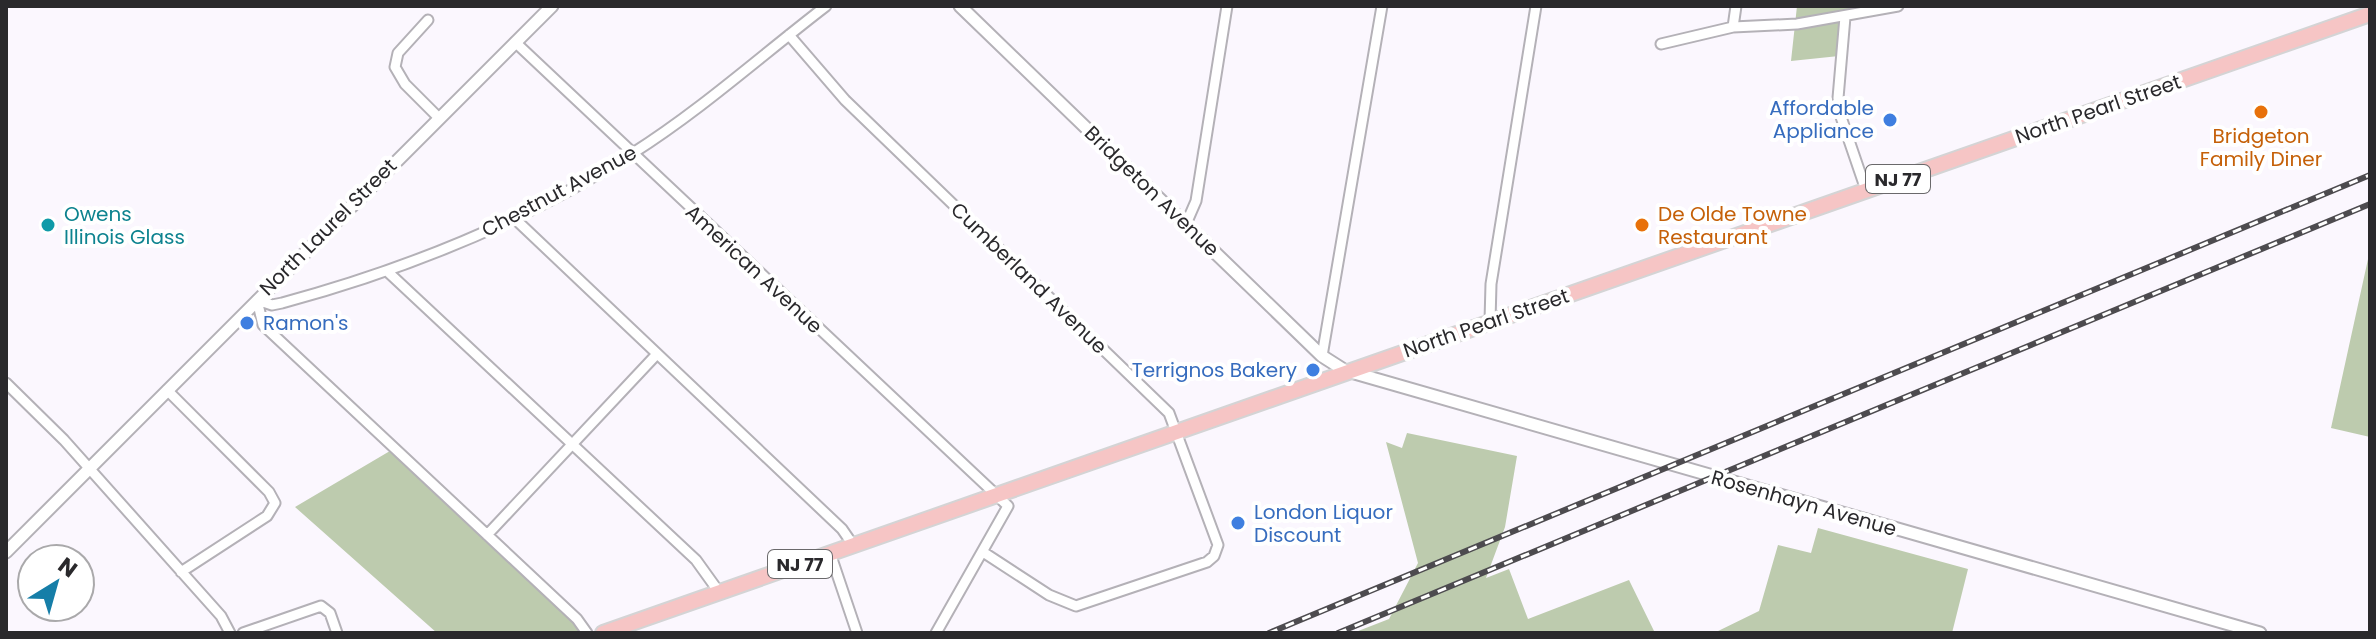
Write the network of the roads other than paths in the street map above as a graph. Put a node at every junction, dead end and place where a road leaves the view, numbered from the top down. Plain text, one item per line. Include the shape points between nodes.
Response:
1 (552, 6) edge
2 (826, 6) edge
3 (960, 6) edge
4 (1227, 6) edge
5 (1382, 6) edge
6 (1536, 6) edge
7 (1736, 6) edge
8 (1898, 6) edge
9 (2370, 14) edge
10 (1845, 17) junction
11 (428, 20) dead end
12 (1733, 27) junction
13 (789, 35) junction
14 (515, 42) junction
15 (1661, 44) dead end
16 (438, 117) junction
17 (632, 154) junction
18 (1866, 190) junction
19 (513, 217) junction
20 (1186, 224) junction
21 (388, 272) junction
22 (257, 300) junction
23 (1490, 321) junction
24 (657, 354) junction
25 (1322, 356) junction
26 (1348, 371) junction
27 (6, 383) edge
28 (167, 390) junction
29 (1178, 432) junction
30 (573, 444) junction
31 (89, 468) junction
32 (996, 493) junction
33 (487, 535) junction
34 (853, 545) junction
35 (6, 552) edge
36 (983, 552) junction
37 (830, 553) junction
38 (181, 572) junction
39 (719, 592) junction
40 (230, 633) edge
41 (243, 633) edge
42 (337, 633) edge
43 (587, 633) edge
44 (603, 633) edge
45 (857, 633) edge
46 (936, 633) edge
47 (2260, 633) edge

1 - 14 street, North Laurel Street
2 - 13 street, Chestnut Avenue
3 - 20 street, Bridgeton Avenue
4 - 20 street via 1196,201
5 - 25 street
6 - 23 street via 1491,284
7 - 12 street
8 - 10 street
9 - 18 main road, North Pearl Street / NJ 77
10 - 12 street
10 - 18 street via 1838,98
11 - 16 street via 398,53 395,67
12 - 15 street
13 - 17 street, Chestnut Avenue
13 - 29 street, Cumberland Avenue via 845,100 1169,413
14 - 16 street, North Laurel Street
14 - 17 street, American Avenue
16 - 22 street, North Laurel Street
17 - 19 street, Chestnut Avenue
17 - 32 street, American Avenue
18 - 23 main road, North Pearl Street / NJ 77
19 - 21 street, Chestnut Avenue
19 - 24 street
20 - 25 street, Bridgeton Avenue
21 - 22 street, Chestnut Avenue via 282,303
21 - 30 street
22 - 28 street, North Laurel Street
22 - 33 street via 263,325
23 - 26 main road, North Pearl Street / NJ 77
24 - 30 street
24 - 34 street
25 - 26 street, Bridgeton Avenue
26 - 29 main road, North Pearl Street / NJ 77
26 - 47 street, Rosenhayn Avenue
27 - 31 street
28 - 31 street, North Laurel Street
28 - 38 street via 275,503 267,516
29 - 32 main road, North Pearl Street / NJ 77
29 - 36 street, Cumberland Avenue via 1216,536 1217,551 1207,562 1076,606 1049,595
30 - 33 street
30 - 39 street via 696,560
31 - 35 street, North Laurel Street
31 - 38 street
32 - 34 main road, North Pearl Street / NJ 77
32 - 36 street via 1008,506
33 - 43 street
34 - 37 main road, North Pearl Street / NJ 77
36 - 46 street
37 - 39 main road, North Pearl Street / NJ 77
37 - 45 street
38 - 40 street
39 - 44 main road, North Pearl Street / NJ 77
41 - 42 street via 321,606

